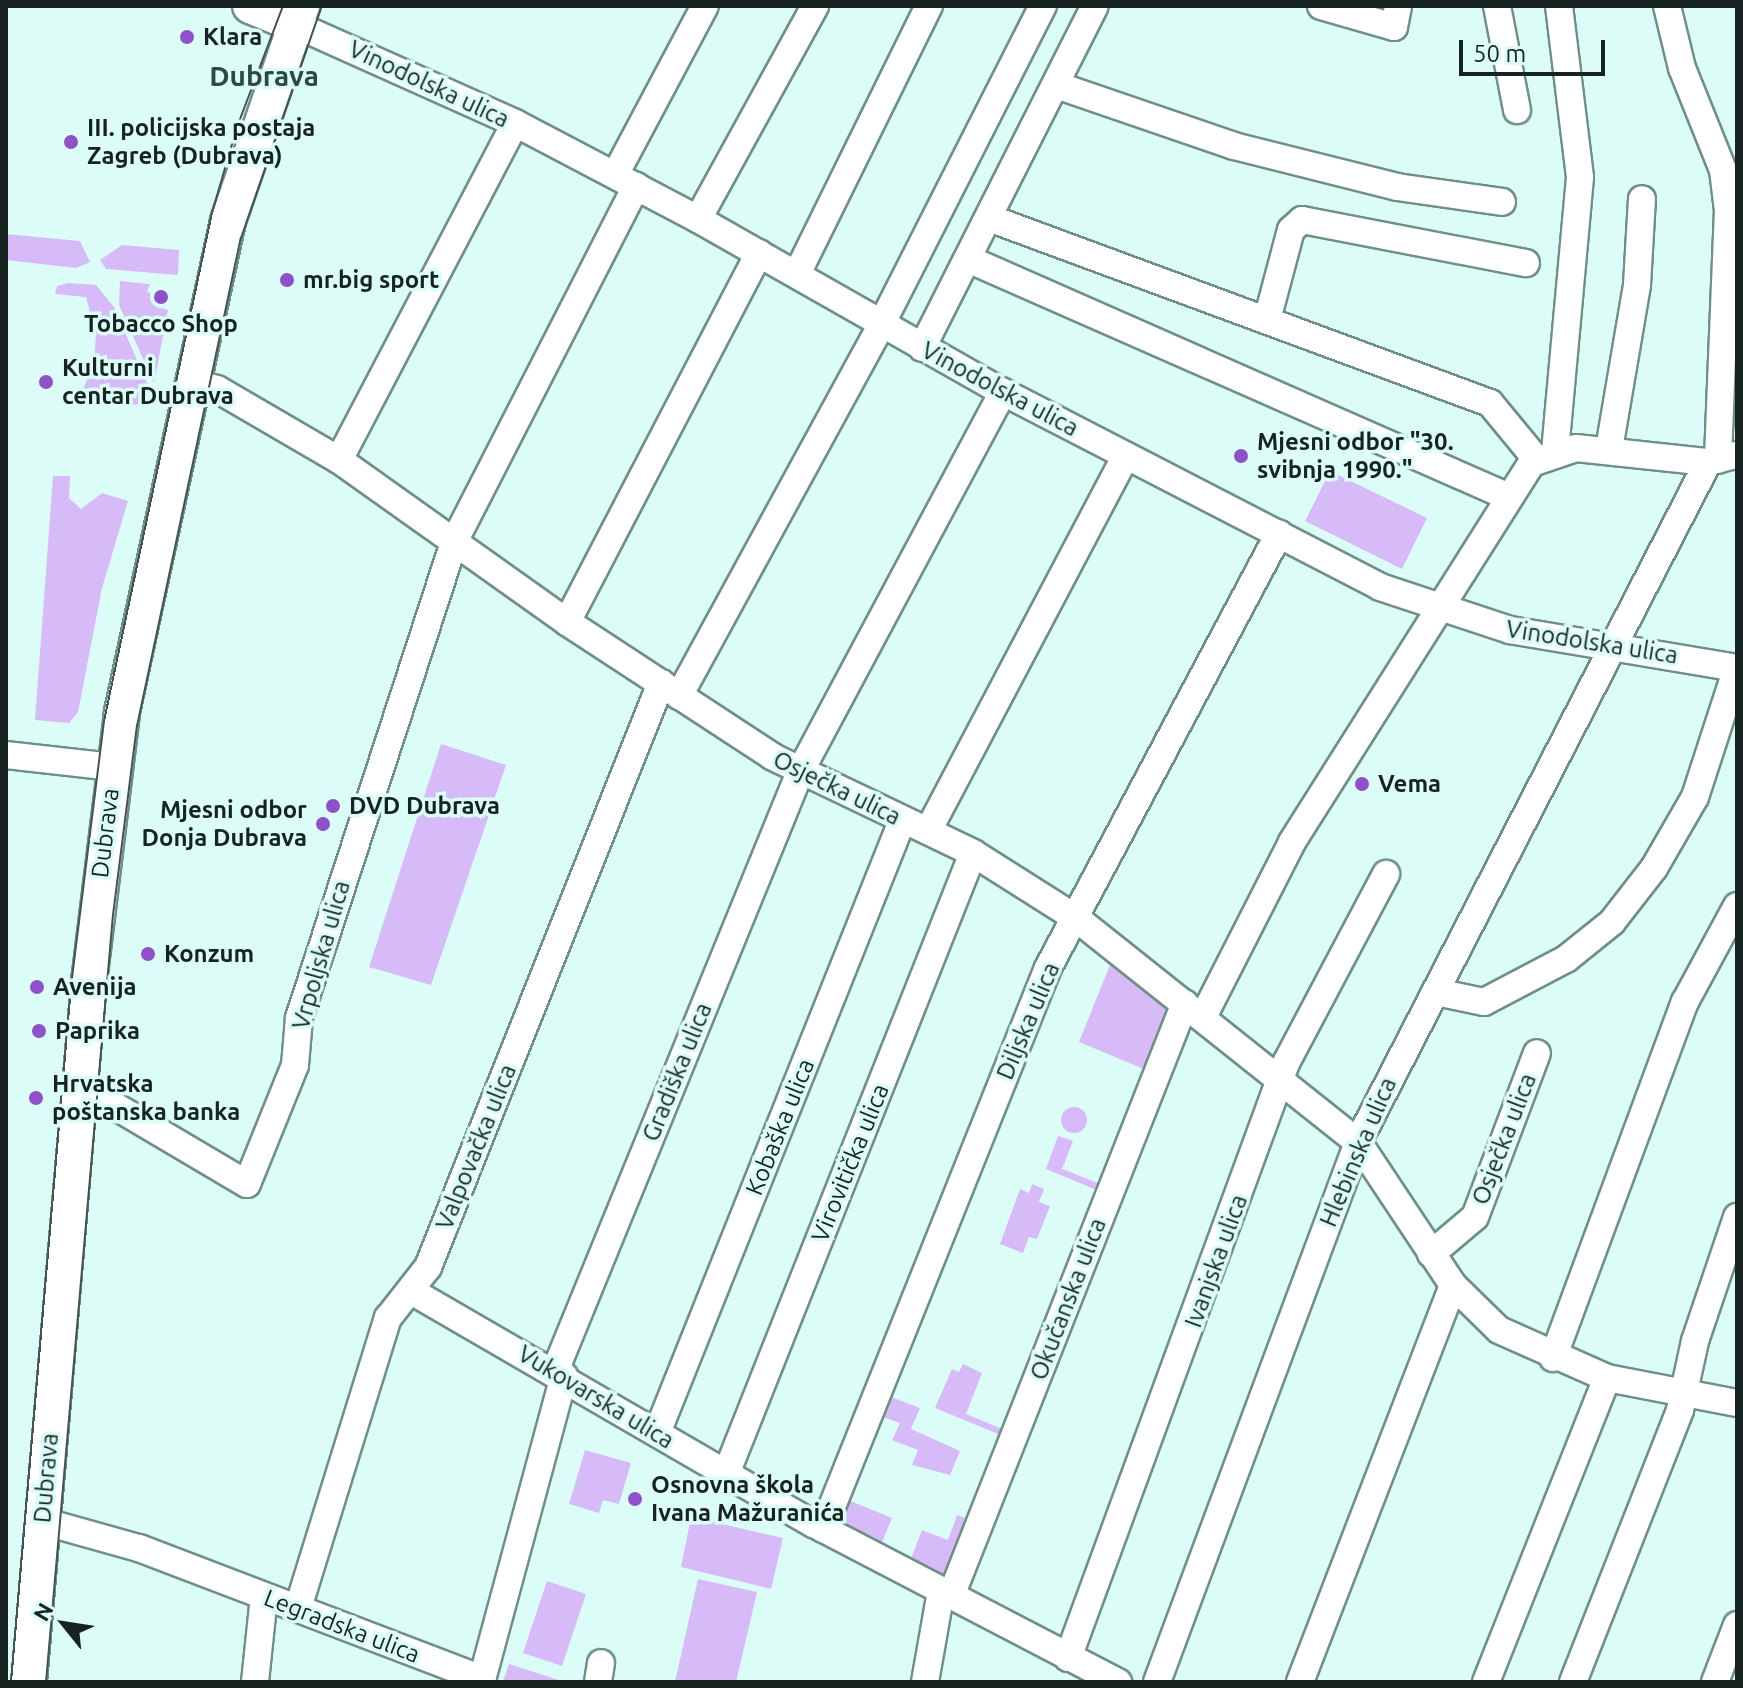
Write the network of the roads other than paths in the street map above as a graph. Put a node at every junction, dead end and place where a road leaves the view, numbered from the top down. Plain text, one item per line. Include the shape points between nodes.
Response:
1 (250, 6) edge
2 (705, 6) edge
3 (815, 6) edge
4 (929, 6) edge
5 (1043, 6) edge
6 (1095, 6) edge
7 (1321, 6) edge
8 (1398, 6) edge
9 (1497, 6) edge
10 (1559, 6) edge
11 (1667, 6) edge
12 (298, 15) edge
13 (1056, 85) junction
14 (1517, 110) dead end
15 (515, 123) junction
16 (1730, 168) edge
17 (626, 181) junction
18 (1642, 199) dead end
19 (1502, 202) dead end
20 (989, 218) junction
21 (698, 219) junction
22 (759, 253) junction
23 (968, 259) junction
24 (1526, 263) dead end
25 (797, 274) junction
26 (1267, 320) junction
27 (882, 323) junction
28 (922, 348) junction
29 (191, 382) junction
30 (1003, 392) junction
31 (1609, 449) junction
32 (1126, 456) junction
33 (1546, 456) junction
34 (1721, 459) edge
35 (339, 460) junction
36 (1509, 497) junction
37 (1279, 534) junction
38 (454, 542) junction
39 (1440, 611) junction
40 (567, 622) junction
41 (1613, 646) junction
42 (1737, 668) edge
43 (670, 690) junction
44 (6, 755) edge
45 (113, 767) junction
46 (800, 772) junction
47 (902, 821) junction
48 (928, 831) junction
49 (973, 853) junction
50 (1386, 874) dead end
51 (1737, 906) edge
52 (1076, 918) junction
53 (1436, 992) junction
54 (1194, 1010) junction
55 (1537, 1053) dead end
56 (1282, 1080) junction
57 (79, 1093) junction
58 (1358, 1142) junction
59 (1737, 1217) edge
60 (1431, 1254) junction
61 (1453, 1285) junction
62 (413, 1292) junction
63 (1553, 1358) junction
64 (559, 1373) junction
65 (1607, 1378) junction
66 (1683, 1396) junction
67 (1737, 1403) edge
68 (657, 1433) junction
69 (726, 1474) junction
70 (42, 1521) junction
71 (823, 1529) junction
72 (946, 1593) junction
73 (264, 1596) junction
74 (298, 1608) junction
75 (1737, 1625) edge
76 (1068, 1658) junction
77 (29, 1682) edge
78 (255, 1682) edge
79 (925, 1682) edge
80 (1118, 1682) edge
81 (1157, 1682) edge
82 (1300, 1682) edge
83 (1486, 1682) edge
84 (1573, 1682) edge
85 (1715, 1682) edge

1 - 12 main road
2 - 17 street
3 - 21 street
4 - 25 street
5 - 27 street, Valpovačka ulica
6 - 13 street
7 - 8 street via 1394,27
9 - 14 street
10 - 33 street via 1580,177
11 - 16 street via 1682,68
12 - 15 street, Vinodolska ulica
12 - 29 main road, Dubrava via 238,184
13 - 19 street via 1248,150 1397,187
13 - 20 street
15 - 17 street, Vinodolska ulica
15 - 35 street
16 - 34 street
17 - 21 street, Vinodolska ulica
17 - 38 street
18 - 31 street via 1635,301
20 - 23 street
20 - 26 street
21 - 22 street, Vinodolska ulica
22 - 25 street, Vinodolska ulica
22 - 40 street
23 - 28 street
23 - 36 street
24 - 26 street via 1302,220 1291,230
25 - 27 street, Vinodolska ulica
26 - 33 street via 1494,406
27 - 28 street, Vinodolska ulica
27 - 43 street, Valpovačka ulica
28 - 30 street, Vinodolska ulica
29 - 35 street, Osječka ulica via 217,389
29 - 45 main road, Dubrava
30 - 32 street, Vinodolska ulica
30 - 46 street, Gradiška ulica
31 - 33 street
31 - 34 street
32 - 37 street, Vinodolska ulica
32 - 48 street
33 - 36 street, Okučanska ulica
34 - 41 street, Hlebinska ulica
35 - 38 street, Osječka ulica
36 - 39 street, Okučanska ulica
37 - 39 street, Vinodolska ulica via 1380,587
37 - 52 street, Diljska ulica
38 - 40 street, Osječka ulica
38 - 57 street, Vrpoljska ulica via 299,1018 295,1065 247,1184 104,1100
39 - 41 street, Vinodolska ulica via 1510,630
39 - 54 street, Okučanska ulica via 1292,842
40 - 43 street, Osječka ulica
41 - 42 street, Vinodolska ulica
41 - 53 street, Hlebinska ulica
42 - 53 street via 1689,809 1654,868 1612,922 1566,959 1484,1002
43 - 46 street, Osječka ulica
43 - 62 street, Valpovačka ulica
44 - 45 street
45 - 57 main road, Dubrava
46 - 47 street, Osječka ulica
46 - 64 street, Gradiška ulica
47 - 48 street, Osječka ulica
47 - 68 street, Kobaška ulica
48 - 49 street, Osječka ulica
49 - 52 street, Osječka ulica
49 - 69 street, Virovitička ulica
50 - 56 street, Ivanjska ulica
51 - 63 street via 1685,1002
52 - 54 street, Osječka ulica
52 - 71 street, Diljska ulica via 1048,968
53 - 58 street, Hlebinska ulica
54 - 56 street, Osječka ulica
54 - 72 street, Okučanska ulica
55 - 60 street, Osječka ulica via 1475,1217
56 - 58 street, Osječka ulica
56 - 76 street, Ivanjska ulica
57 - 70 main road, Dubrava
58 - 60 street, Osječka ulica
58 - 81 street, Hlebinska ulica
59 - 66 street via 1695,1341
60 - 61 street, Osječka ulica
61 - 63 street, Osječka ulica via 1489,1323
61 - 82 street
62 - 64 street, Vukovarska ulica
62 - 74 street, Valpovačka ulica via 388,1318
63 - 65 street, Osječka ulica
64 - 68 street, Vukovarska ulica
64 - 74 street, Legradska ulica via 490,1665 483,1676
65 - 66 street, Osječka ulica
65 - 83 street
66 - 67 street, Osječka ulica
66 - 84 street
68 - 69 street, Vukovarska ulica
69 - 71 street, Vukovarska ulica
70 - 73 street, Legradska ulica via 94,1532
70 - 77 main road, Dubrava
71 - 72 street, Vukovarska ulica
72 - 76 street, Vukovarska ulica
72 - 79 street, Okučanska ulica
73 - 74 street, Legradska ulica
73 - 78 street
75 - 85 street
76 - 80 street, Vukovarska ulica

